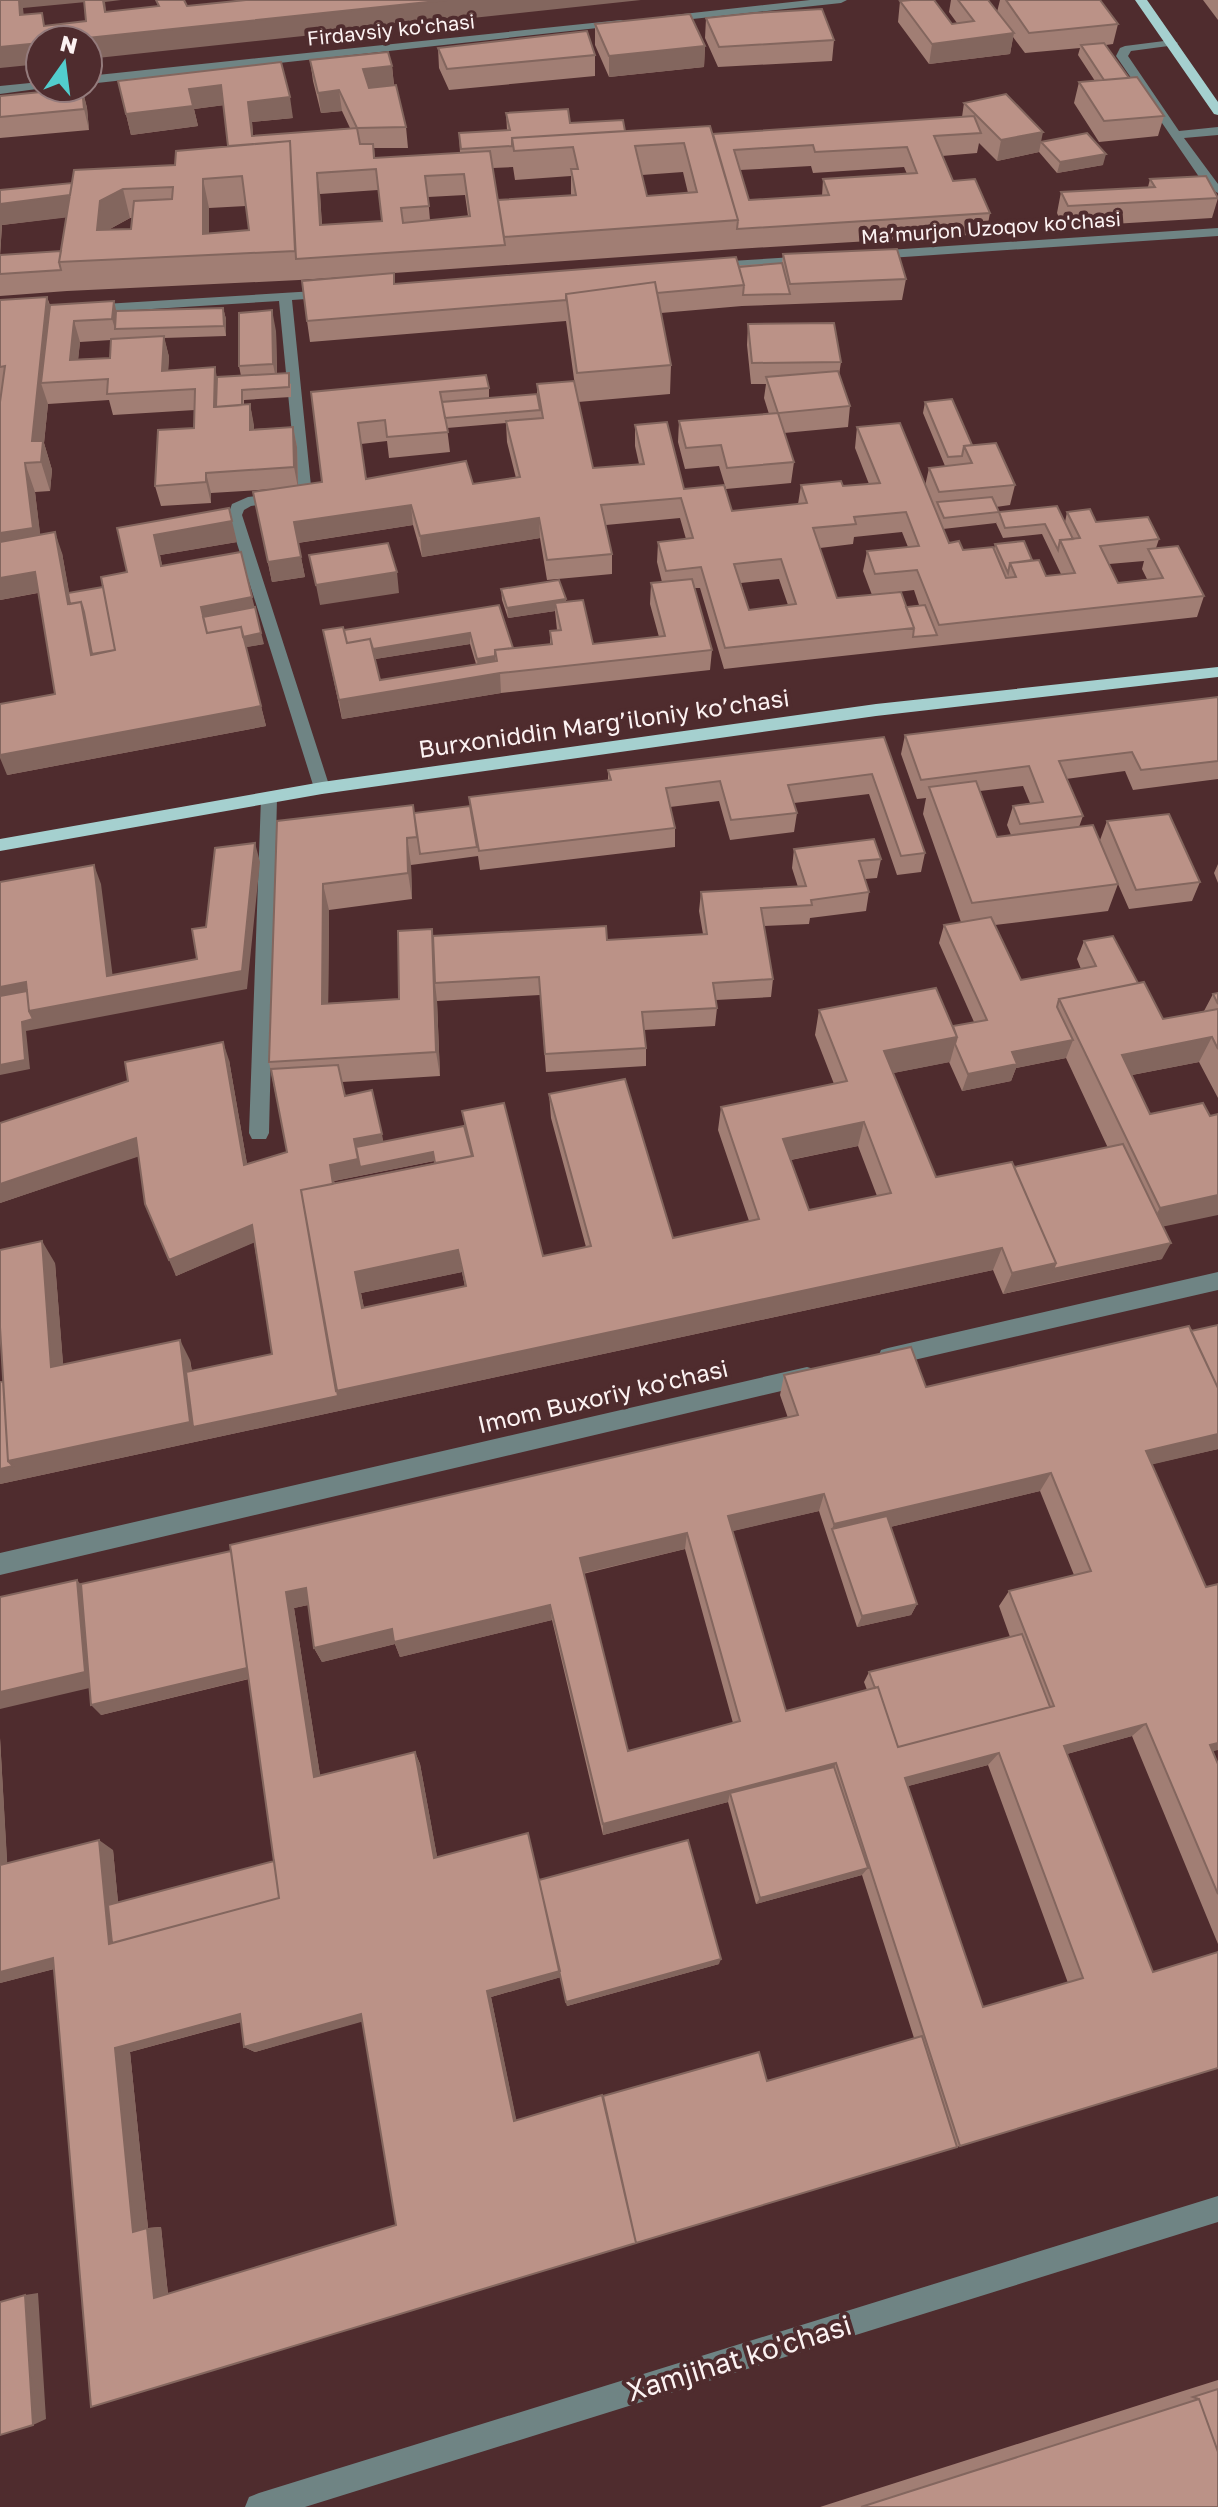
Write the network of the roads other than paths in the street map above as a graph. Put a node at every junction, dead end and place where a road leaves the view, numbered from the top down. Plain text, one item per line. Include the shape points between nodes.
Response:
1 (841, 0) edge
2 (1141, 0) edge
3 (652, 20) edge
4 (637, 22) edge
5 (1172, 43) junction
6 (104, 78) edge
7 (24, 88) edge
8 (0, 90) edge
9 (1218, 111) edge
10 (1218, 131) edge
11 (1176, 135) junction
12 (1218, 189) edge
13 (1218, 232) edge
14 (854, 257) edge
15 (823, 259) edge
16 (696, 267) edge
17 (348, 292) edge
18 (285, 297) junction
19 (80, 309) edge
20 (1218, 672) edge
21 (322, 788) junction
22 (269, 798) junction
23 (0, 845) edge
24 (259, 1133) dead end
25 (1218, 1281) edge
26 (863, 1363) edge
27 (833, 1370) edge
28 (0, 1564) edge
29 (1218, 2209) edge
30 (259, 2507) edge

1 - 3 street
2 - 5 main road
4 - 6 street, Firdavsiy ko'chasi
5 - 9 main road
5 - 11 street via 1121,53
7 - 8 street
10 - 11 street
11 - 12 street
13 - 14 street, Maʼmurjon Uzoqov ko'chasi
15 - 16 street
17 - 18 street
18 - 19 street
18 - 21 street via 304,486 301,495 248,502 237,507 235,515
20 - 21 main road, Burxoniddin Marg’iloniy ko’chasi via 876,710
21 - 22 main road, Burxoniddin Marg’iloniy ko’chasi
22 - 23 main road, Burxoniddin Marg’iloniy ko’chasi
22 - 24 street
25 - 26 street
27 - 28 street, Imom Buxoriy ko'chasi
29 - 30 street, Xamjihat ko'chasi

